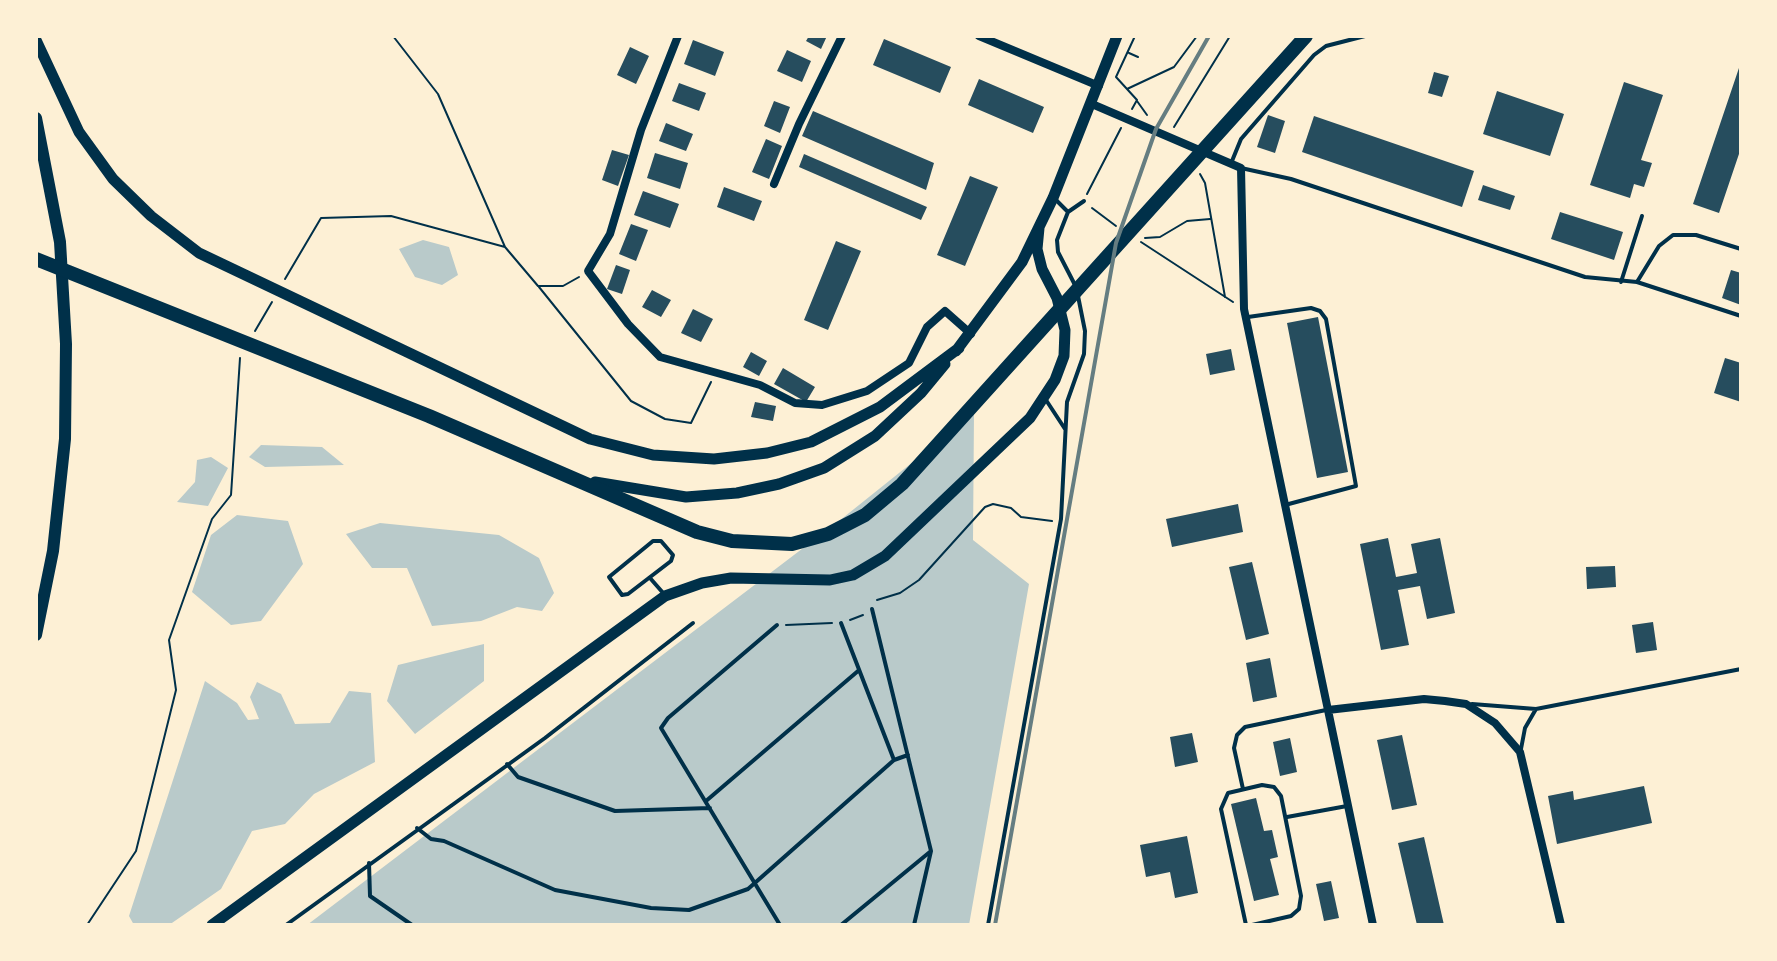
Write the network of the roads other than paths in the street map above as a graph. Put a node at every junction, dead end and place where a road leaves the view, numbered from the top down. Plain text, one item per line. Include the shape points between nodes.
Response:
1 (678, 36) edge
2 (842, 36) edge
3 (979, 36) edge
4 (1117, 36) edge
5 (1306, 36) edge
6 (1365, 36) edge
7 (36, 40) edge
8 (1099, 86) junction
9 (1092, 104) junction
10 (36, 118) edge
11 (1232, 161) junction
12 (1241, 168) junction
13 (774, 184) dead end
14 (1053, 198) junction
15 (1084, 201) road end
16 (1068, 212) junction
17 (1642, 216) dead end
18 (1039, 228) junction
19 (1741, 249) edge
20 (36, 259) edge
21 (1621, 282) junction
22 (1637, 282) junction
23 (1245, 313) junction
24 (1741, 316) edge
25 (971, 334) junction
26 (959, 348) junction
27 (1045, 398) junction
28 (1065, 429) junction
29 (572, 476) junction
30 (1284, 505) junction
31 (650, 578) junction
32 (665, 596) junction
33 (872, 609) road end
34 (693, 623) dead end
35 (841, 623) road end
36 (777, 625) road end
37 (36, 635) edge
38 (1741, 669) edge
39 (858, 671) junction
40 (1466, 704) junction
41 (1536, 709) junction
42 (1328, 710) junction
43 (1520, 752) junction
44 (908, 755) junction
45 (894, 760) junction
46 (507, 764) junction
47 (1243, 789) junction
48 (706, 801) junction
49 (1347, 806) junction
50 (710, 808) junction
51 (1287, 817) junction
52 (417, 828) junction
53 (931, 851) junction
54 (369, 863) junction
55 (756, 883) junction
56 (212, 925) edge
57 (286, 925) edge
58 (412, 925) edge
59 (780, 925) edge
60 (841, 925) edge
61 (914, 925) edge
62 (988, 925) edge
63 (1249, 925) edge
64 (1373, 925) edge
65 (1561, 925) edge

1 - 25 street via 641,130 610,234 588,271 660,357 760,385 795,403 822,405 867,391 909,363 927,327 945,311
2 - 13 street
3 - 8 street
4 - 8 street
5 - 29 main road via 982,398 902,484 865,515 828,534 763,545 697,532
6 - 11 lane via 1326,46 1314,55 1241,139
7 - 26 street via 79,132 113,179 199,253 590,439 653,455 714,459 767,453 811,442 880,407
8 - 9 street
9 - 11 street
9 - 14 street
10 - 37 main road via 60,242 66,344 64,453 53,551
11 - 12 street
12 - 21 lane via 1291,179 1585,277
12 - 23 street
14 - 16 lane
14 - 18 street
15 - 16 lane
16 - 28 lane via 1058,252 1073,278 1085,331
17 - 21 lane
18 - 25 street via 1022,262
18 - 27 street via 1042,269 1065,330 1064,356
19 - 22 lane via 1696,235 1673,235 1659,246
20 - 29 main road
21 - 22 lane
22 - 24 lane
23 - 30 street
23 - 30 lane via 1311,308 1326,319 1356,486
25 - 26 street
26 - 29 street via 875,436 824,468 779,484 686,497
27 - 28 lane
27 - 32 street via 914,531 853,575 830,580 731,578
28 - 62 lane via 1061,519
30 - 42 street
31 - 31 lane via 622,595 609,577 653,541 661,541 673,555
31 - 32 lane
32 - 56 street
33 - 44 lane
34 - 46 lane
35 - 39 lane
36 - 48 lane via 661,728
38 - 41 lane
39 - 45 lane
39 - 48 lane
40 - 41 lane
40 - 42 street via 1424,699
40 - 43 street via 1495,723
41 - 43 lane
42 - 47 lane via 1245,727 1234,748
42 - 49 street
43 - 65 street
44 - 45 lane
44 - 53 lane
45 - 55 lane
46 - 50 lane via 518,777 615,811
46 - 52 lane
47 - 51 lane via 1274,787
47 - 63 lane via 1228,793 1221,809
48 - 50 lane
49 - 51 lane
49 - 64 street
50 - 55 lane
51 - 63 lane via 1299,909 1291,916
52 - 54 lane
52 - 55 lane via 431,839 500,864 539,885 605,901 689,910
53 - 60 lane
53 - 61 lane
54 - 57 lane
54 - 58 lane via 370,896
55 - 59 lane

